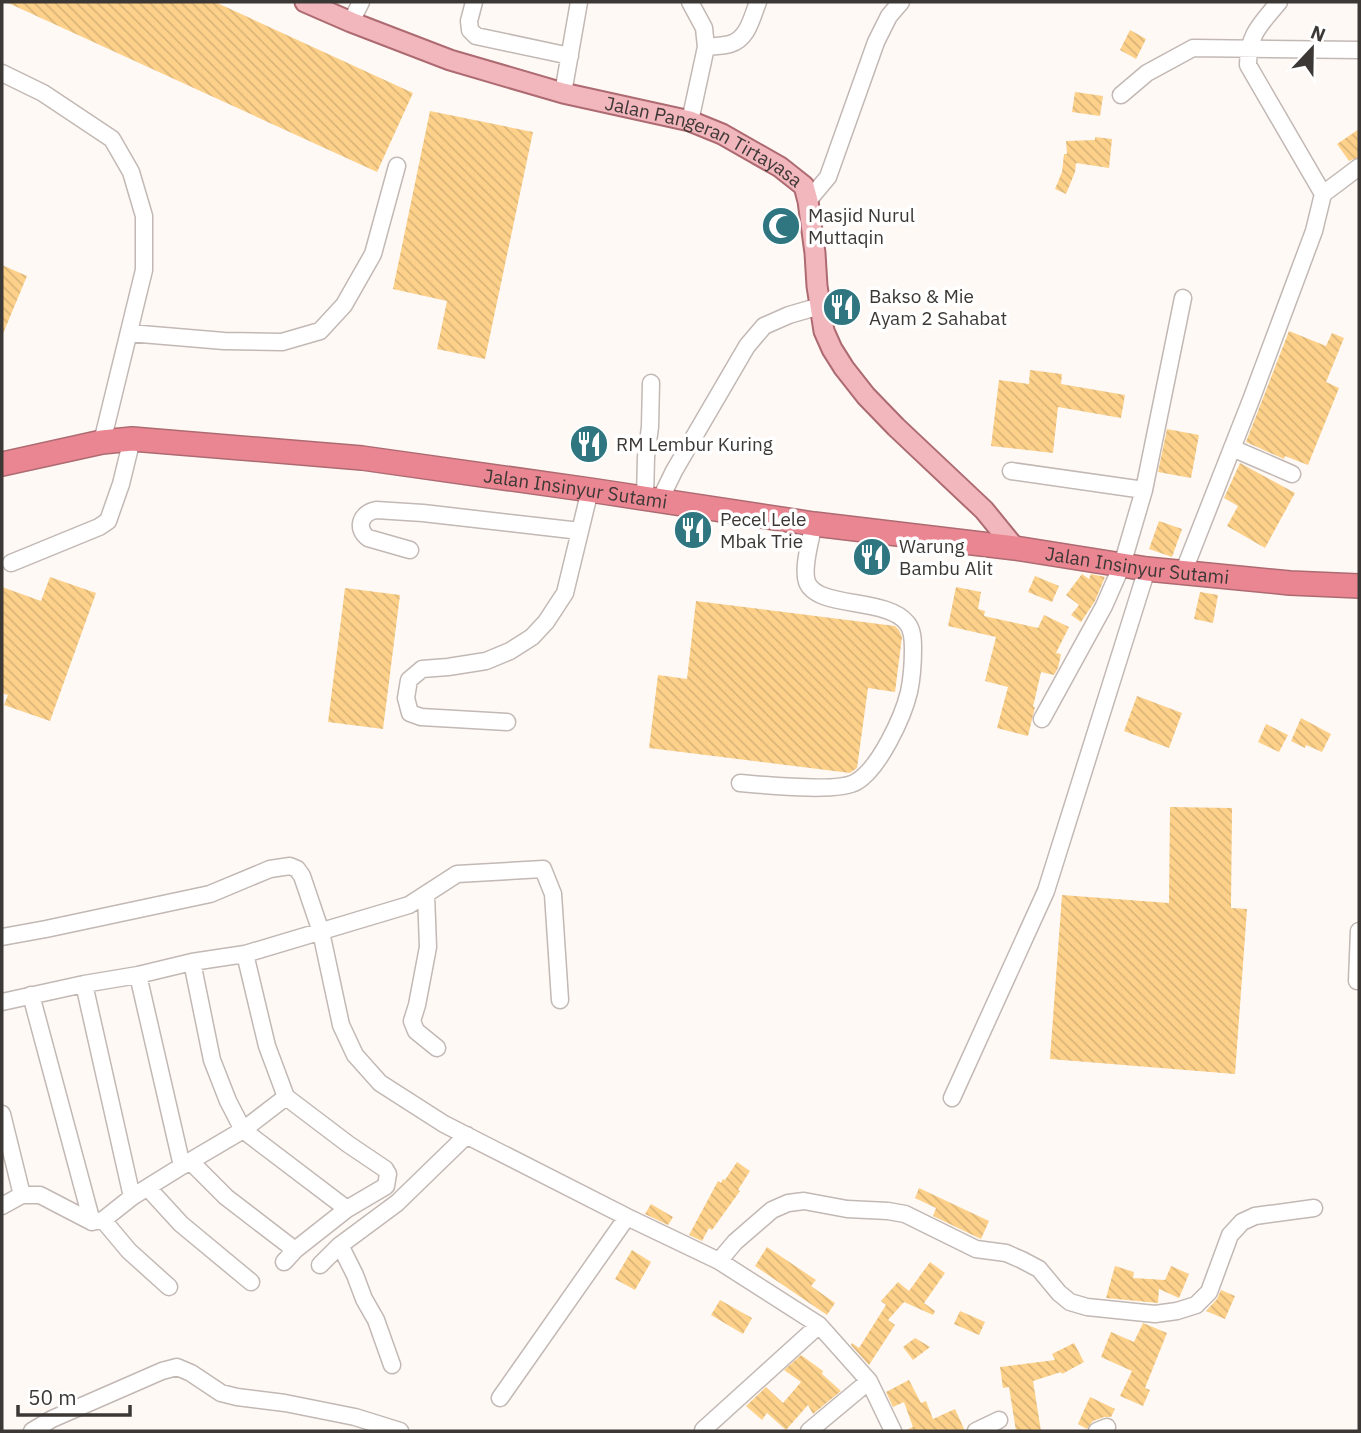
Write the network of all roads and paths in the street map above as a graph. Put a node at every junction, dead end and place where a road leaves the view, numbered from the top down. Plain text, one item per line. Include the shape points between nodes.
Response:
1 (305, 2) edge
2 (361, 2) edge
3 (474, 2) edge
4 (579, 2) edge
5 (690, 2) edge
6 (758, 2) edge
7 (901, 2) edge
8 (1279, 2) edge
9 (351, 22) junction
10 (706, 47) junction
11 (1248, 50) junction
12 (1359, 50) edge
13 (570, 56) junction
14 (2, 73) edge
15 (563, 93) junction
16 (1121, 95) dead end
17 (690, 121) junction
18 (397, 166) dead end
19 (1359, 167) edge
20 (1323, 194) junction
21 (808, 201) junction
22 (1183, 298) dead end
23 (820, 306) junction
24 (129, 333) junction
25 (651, 383) dead end
26 (132, 439) junction
27 (102, 442) junction
28 (1232, 448) junction
29 (2, 464) edge
30 (1011, 471) dead end
31 (1292, 474) dead end
32 (590, 490) junction
33 (1144, 490) junction
34 (652, 499) junction
35 (814, 524) junction
36 (580, 531) junction
37 (1015, 548) junction
38 (410, 550) dead end
39 (11, 564) dead end
40 (1122, 565) junction
41 (1147, 569) junction
42 (1183, 573) junction
43 (1359, 586) edge
44 (1042, 719) dead end
45 (507, 722) dead end
46 (740, 783) dead end
47 (426, 894) junction
48 (1359, 931) edge
49 (321, 932) junction
50 (2, 937) edge
51 (245, 954) junction
52 (192, 962) junction
53 (138, 975) junction
54 (1357, 981) dead end
55 (83, 984) junction
56 (31, 995) junction
57 (560, 1000) dead end
58 (2, 1002) edge
59 (437, 1048) dead end
60 (286, 1097) junction
61 (952, 1098) dead end
62 (2, 1114) edge
63 (243, 1130) junction
64 (467, 1135) junction
65 (186, 1163) junction
66 (148, 1188) junction
67 (22, 1195) junction
68 (132, 1197) junction
69 (2, 1206) edge
70 (1314, 1208) dead end
71 (347, 1209) junction
72 (627, 1217) junction
73 (98, 1221) junction
74 (340, 1245) junction
75 (295, 1250) junction
76 (719, 1261) junction
77 (284, 1262) dead end
78 (320, 1265) dead end
79 (251, 1282) dead end
80 (169, 1287) dead end
81 (819, 1325) junction
82 (392, 1365) dead end
83 (869, 1381) junction
84 (500, 1398) dead end
85 (999, 1420) dead end
86 (703, 1430) edge
87 (32, 1431) edge
88 (401, 1431) edge
89 (809, 1431) edge
90 (893, 1431) edge
91 (976, 1431) edge

1 - 9 main road, Jalan Pangeran Tirtayasa
2 - 9 street
3 - 13 street via 469,21 476,36
4 - 13 street
5 - 10 street via 704,28
6 - 10 street via 741,38
7 - 21 street via 876,42 828,177
8 - 11 street via 1253,34
9 - 15 main road, Jalan Pangeran Tirtayasa via 450,60
10 - 17 street
11 - 12 street
11 - 16 street via 1193,48 1147,73
11 - 20 street via 1248,65
13 - 15 street
14 - 24 street via 43,93 112,139 131,172 145,216 144,270
15 - 17 main road, Jalan Pangeran Tirtayasa
17 - 21 main road, Jalan Pangeran Tirtayasa via 780,167 804,186
18 - 24 street via 373,254 344,304 320,331 282,342
19 - 20 street
20 - 28 street via 1314,231
21 - 23 main road, Jalan Pangeran Tirtayasa
22 - 33 street
23 - 34 street via 764,326
23 - 37 main road, Jalan Pangeran Tirtayasa via 832,349 866,396 984,510
24 - 27 street
25 - 34 street via 646,457
26 - 27 highway, Jalan Insinyur Sutami
26 - 32 highway, Jalan Insinyur Sutami via 362,458
26 - 39 street via 108,521
27 - 29 highway, Jalan Insinyur Sutami
28 - 31 street
28 - 42 street
30 - 33 street
32 - 34 highway, Jalan Insinyur Sutami
32 - 36 street
33 - 40 street
34 - 35 highway, Jalan Insinyur Sutami
35 - 37 highway, Jalan Insinyur Sutami
35 - 46 street via 807,582 815,592 831,599 874,606 907,624 913,637 909,692 885,749 855,784 825,788
36 - 38 street via 423,513 376,510 364,516 360,528 368,538
36 - 45 street via 565,593 532,637 485,661 422,669 409,680 406,698 410,713
37 - 40 highway, Jalan Insinyur Sutami
40 - 41 highway, Jalan Insinyur Sutami
40 - 44 street
41 - 42 highway, Jalan Insinyur Sutami
41 - 61 street via 1046,891
42 - 43 highway, Jalan Insinyur Sutami
47 - 49 street via 409,905
47 - 57 street via 457,874 543,869 553,894
47 - 59 street via 428,947 412,1021 416,1031
48 - 54 street
49 - 50 street via 302,876 290,866 270,869 210,894
49 - 51 street
49 - 64 street via 341,1024 355,1055 380,1083
51 - 52 street
51 - 60 street via 267,1046
52 - 53 street
52 - 63 street via 212,1060
53 - 55 street
53 - 65 street
55 - 56 street
55 - 68 street
56 - 58 street
56 - 73 street
60 - 63 street
60 - 71 street via 388,1174 386,1186
62 - 67 street
63 - 65 street
63 - 71 street
64 - 72 street
64 - 74 street via 397,1203
65 - 66 street
65 - 75 street
66 - 68 street
66 - 79 street via 181,1224
67 - 69 street
67 - 73 street via 40,1195
68 - 73 street
70 - 76 street via 1242,1222 1230,1235 1209,1292 1196,1305 1155,1314 1070,1302 1039,1269 1022,1260 976,1249 905,1214 888,1211 788,1203 772,1210
71 - 75 street
72 - 76 street
72 - 84 street
73 - 80 street
74 - 78 street
74 - 82 street
75 - 77 street
76 - 81 street
81 - 83 street
81 - 86 street
83 - 89 street
83 - 90 street
85 - 91 street
87 - 88 street via 177,1367 221,1393 355,1417

